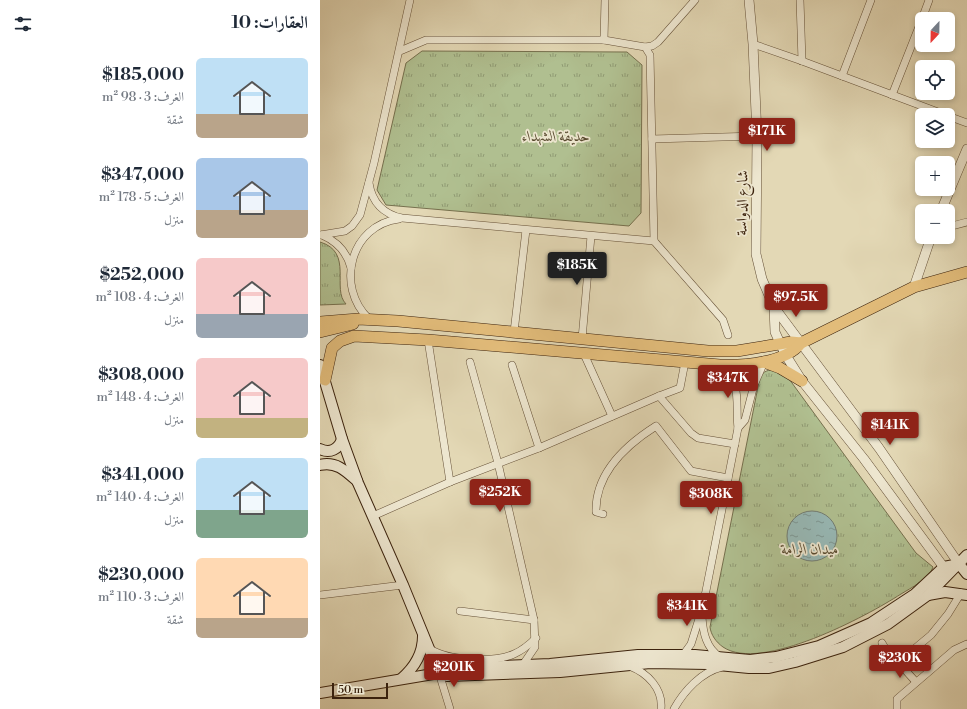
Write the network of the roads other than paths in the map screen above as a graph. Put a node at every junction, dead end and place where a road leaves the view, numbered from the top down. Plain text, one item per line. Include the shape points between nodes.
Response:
1 (410, 0) edge
2 (605, 0) edge
3 (695, 0) edge
4 (748, 0) edge
5 (800, 0) edge
6 (871, 0) edge
7 (929, 0) edge
8 (925, 12) edge
9 (915, 37) edge
10 (604, 40) junction
11 (753, 44) junction
12 (645, 47) junction
13 (400, 51) junction
14 (802, 61) junction
15 (842, 76) junction
16 (892, 95) junction
17 (928, 108) edge
18 (955, 118) edge
19 (967, 123) edge
20 (757, 136) junction
21 (652, 139) junction
22 (967, 149) edge
23 (369, 183) junction
24 (944, 204) edge
25 (402, 218) junction
26 (967, 222) edge
27 (955, 225) edge
28 (526, 230) junction
29 (320, 235) edge
30 (591, 236) junction
31 (654, 241) junction
32 (928, 244) edge
33 (351, 270) junction
34 (967, 272) edge
35 (914, 287) junction
36 (774, 307) junction
37 (358, 319) junction
38 (369, 319) junction
39 (320, 322) edge
40 (320, 332) edge
41 (514, 332) junction
42 (728, 335) dead end
43 (582, 339) junction
44 (428, 340) junction
45 (801, 343) junction
46 (782, 349) junction
47 (584, 354) junction
48 (470, 362) dead end
49 (685, 362) junction
50 (764, 362) junction
51 (320, 365) edge
52 (512, 365) dead end
53 (720, 365) junction
54 (325, 380) junction
55 (802, 381) junction
56 (659, 396) junction
57 (612, 416) junction
58 (738, 428) junction
59 (342, 439) junction
60 (735, 444) junction
61 (320, 448) edge
62 (538, 448) junction
63 (498, 463) junction
64 (320, 465) edge
65 (728, 478) junction
66 (450, 482) junction
67 (358, 483) junction
68 (603, 514) dead end
69 (373, 516) junction
70 (967, 555) edge
71 (959, 564) junction
72 (946, 571) junction
73 (967, 574) edge
74 (403, 585) junction
75 (964, 594) edge
76 (320, 595) edge
77 (928, 595) junction
78 (703, 606) junction
79 (460, 611) dead end
80 (534, 620) junction
81 (423, 634) junction
82 (536, 638) junction
83 (882, 643) dead end
84 (967, 644) edge
85 (430, 649) junction
86 (683, 655) junction
87 (722, 658) junction
88 (898, 662) junction
89 (621, 665) junction
90 (522, 666) junction
91 (729, 666) junction
92 (439, 673) junction
93 (401, 679) junction
94 (916, 682) junction
95 (333, 692) junction
96 (320, 693) edge
97 (320, 700) edge
98 (450, 709) edge
99 (662, 709) edge
100 (674, 709) edge
101 (897, 709) edge

1 - 13 street
2 - 10 street
3 - 12 street via 658,42
4 - 11 street, شارع الدواسة
5 - 14 street
6 - 15 street
7 - 8 street
9 - 16 street
10 - 12 street
10 - 13 street via 426,40
11 - 14 street
11 - 20 street, شارع الدواسة
12 - 21 street via 650,54
13 - 23 street
14 - 15 street
15 - 16 street
16 - 17 street
18 - 19 street
20 - 21 street
20 - 36 street, شارع الدواسة via 756,254 762,279
21 - 31 street
22 - 24 street
23 - 25 street via 373,198 382,209 388,214
23 - 29 street via 356,223 344,231
25 - 28 street
25 - 33 street via 382,223 366,234 355,250
26 - 27 street
28 - 30 street
28 - 41 street
29 - 33 street via 341,248
30 - 31 street
30 - 43 street
31 - 42 street via 722,320
32 - 35 street
33 - 38 street via 355,300
34 - 35 main road
35 - 45 main road
36 - 45 street, شارع الدواسة
36 - 46 street, شارع الدواسة via 774,326
37 - 38 main road
37 - 39 main road
37 - 40 main road via 350,325
38 - 41 main road
41 - 43 main road
43 - 46 main road via 719,351
44 - 47 main road
44 - 54 main road via 354,336 344,338 330,353
44 - 66 street
45 - 46 main road via 796,348
45 - 71 street, شارع الدواسة via 879,448
46 - 50 main road
46 - 55 street, شارع الدواسة
47 - 49 main road
47 - 57 street
48 - 63 street
49 - 53 main road
49 - 56 street via 680,388
50 - 53 main road
50 - 55 main road
50 - 58 street via 754,385 745,420
51 - 54 main road
52 - 62 street
53 - 58 street via 736,384
54 - 59 main road
55 - 72 street, شارع الدواسة via 864,459
56 - 57 street
56 - 60 street via 698,438
57 - 62 street
58 - 60 street
59 - 61 main road via 334,450 325,451
59 - 67 main road
60 - 65 street
62 - 63 street
63 - 66 street
63 - 80 street
64 - 67 main road via 337,466
65 - 68 street via 691,471 656,426 630,443 612,463 596,500 596,512
65 - 78 street
66 - 69 street
67 - 69 main road
69 - 74 main road
70 - 71 main road
71 - 72 main road
71 - 73 main road
72 - 77 main road
72 - 87 main road via 894,609 871,623 831,641 762,660
74 - 76 street
74 - 81 main road
75 - 77 main road via 945,592
75 - 88 street via 931,635
77 - 91 main road via 883,627 828,653 769,668
78 - 86 street via 691,644
78 - 87 street via 702,625 707,642 714,653
79 - 80 street
80 - 82 street
81 - 85 main road
81 - 93 main road via 417,659
82 - 85 street via 520,651 500,658 450,658
82 - 90 street via 534,651
83 - 88 street via 895,665
84 - 94 street via 954,650
85 - 92 main road
86 - 87 main road
86 - 90 main road via 638,656
88 - 94 street
89 - 91 main road via 680,663
89 - 92 main road via 455,677
89 - 99 street via 635,668 652,682 660,692
90 - 92 main road via 453,668
91 - 100 street via 714,669 698,680
92 - 93 main road
92 - 98 street
93 - 95 main road
94 - 101 street via 897,699
95 - 96 main road
95 - 97 main road

